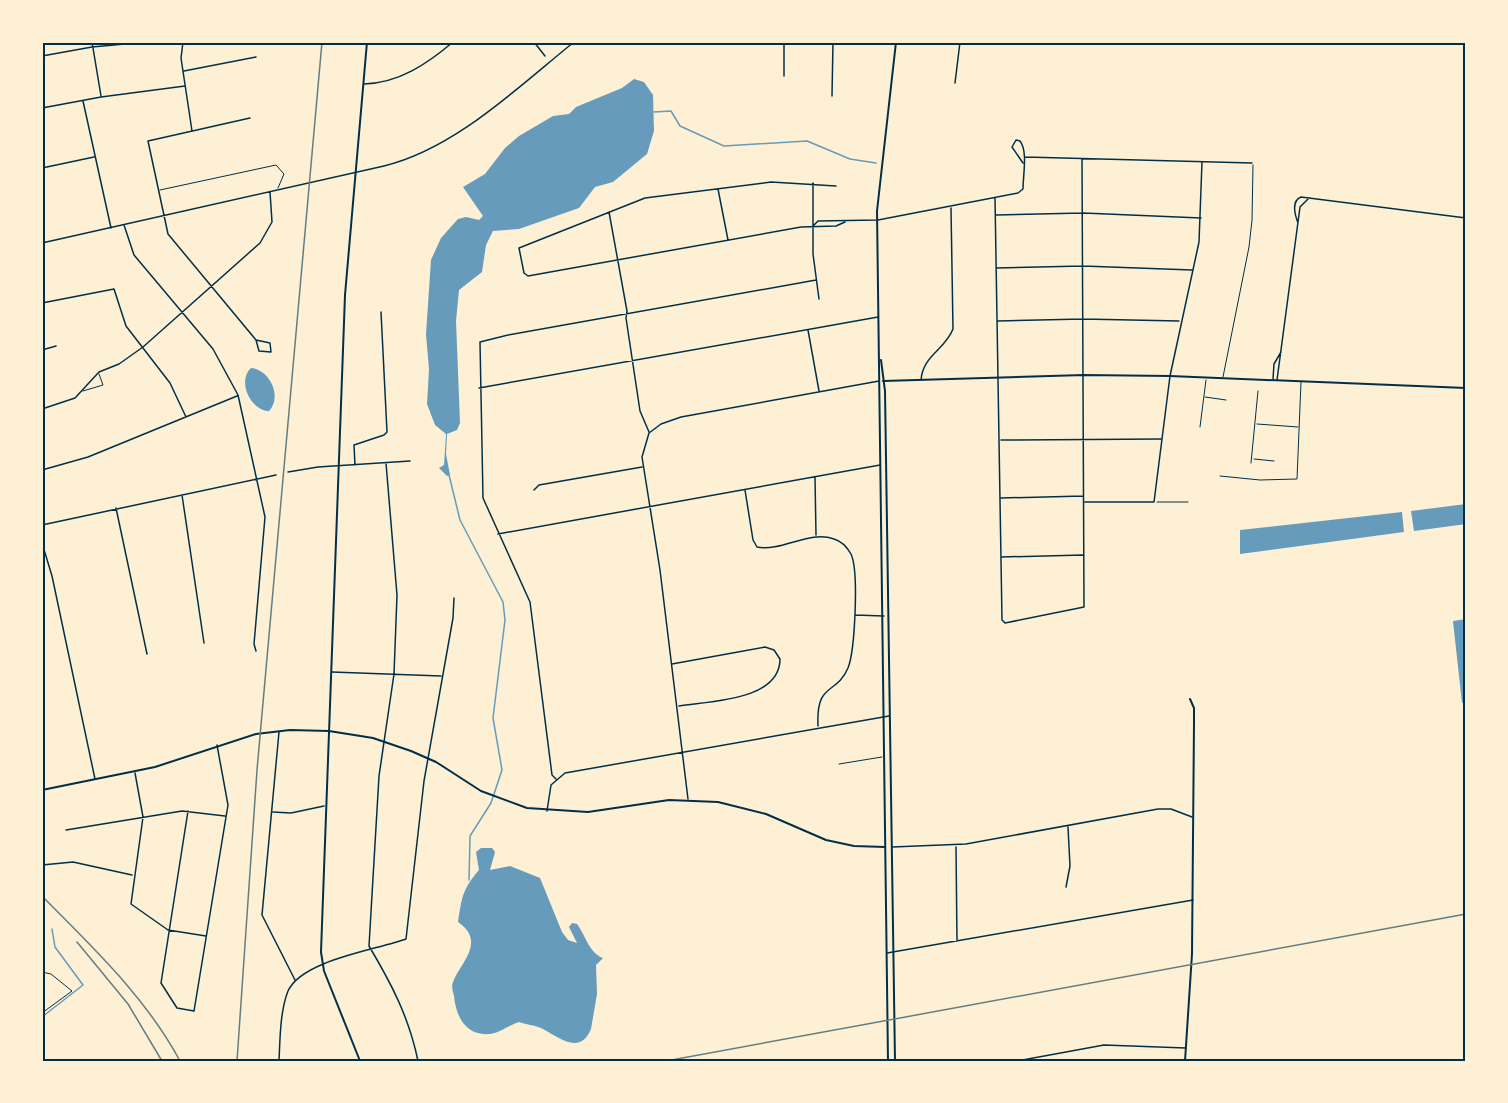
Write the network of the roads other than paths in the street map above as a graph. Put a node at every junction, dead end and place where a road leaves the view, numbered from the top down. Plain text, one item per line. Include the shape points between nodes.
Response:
1 (92, 42) edge
2 (147, 42) edge
3 (183, 42) edge
4 (367, 42) edge
5 (453, 42) edge
6 (534, 42) edge
7 (574, 42) edge
8 (784, 42) edge
9 (833, 42) edge
10 (896, 42) edge
11 (960, 42) edge
12 (93, 47) junction
13 (42, 56) edge
14 (545, 56) dead end
15 (256, 57) dead end
16 (183, 71) junction
17 (784, 76) dead end
18 (955, 83) dead end
19 (363, 84) junction
20 (185, 86) junction
21 (832, 96) dead end
22 (101, 97) junction
23 (83, 100) junction
24 (42, 108) edge
25 (250, 118) dead end
26 (192, 132) junction
27 (95, 156) junction
28 (1024, 157) junction
29 (1082, 159) junction
30 (1202, 162) junction
31 (1023, 163) junction
32 (1252, 163) joint
33 (42, 168) edge
34 (355, 172) junction
35 (813, 183) junction
36 (836, 186) dead end
37 (718, 188) junction
38 (158, 190) junction
39 (279, 190) junction
40 (270, 192) junction
41 (995, 198) junction
42 (1309, 198) junction
43 (951, 206) junction
44 (609, 211) junction
45 (1083, 213) junction
46 (995, 215) junction
47 (163, 216) junction
48 (1202, 218) junction
49 (1466, 218) edge
50 (878, 220) junction
51 (845, 222) junction
52 (1298, 223) junction
53 (124, 225) junction
54 (812, 226) junction
55 (111, 228) junction
56 (728, 240) junction
57 (42, 243) edge
58 (618, 260) junction
59 (1083, 266) junction
60 (996, 268) junction
61 (1193, 270) junction
62 (816, 280) junction
63 (211, 287) junction
64 (819, 299) dead end
65 (42, 303) edge
66 (182, 312) junction
67 (381, 312) dead end
68 (627, 314) junction
69 (879, 316) junction
70 (1083, 319) junction
71 (997, 321) junction
72 (1180, 321) junction
73 (808, 329) junction
74 (256, 340) junction
75 (56, 346) dead end
76 (143, 348) junction
77 (42, 350) edge
78 (1281, 351) junction
79 (880, 354) junction
80 (634, 360) junction
81 (99, 372) junction
82 (1084, 375) junction
83 (1170, 376) junction
84 (998, 378) junction
85 (1206, 378) junction
86 (1223, 379) junction
87 (880, 381) junction
88 (885, 381) junction
89 (921, 381) junction
90 (1272, 381) junction
91 (1277, 381) junction
92 (1301, 382) junction
93 (479, 388) junction
94 (1466, 388) edge
95 (819, 391) junction
96 (1258, 391) dead end
97 (81, 392) junction
98 (238, 395) junction
99 (1204, 397) junction
100 (1226, 400) dead end
101 (42, 409) edge
102 (186, 417) junction
103 (1255, 424) junction
104 (1200, 427) dead end
105 (1300, 427) junction
106 (649, 433) junction
107 (1084, 438) junction
108 (1162, 439) junction
109 (999, 440) junction
110 (1252, 459) junction
111 (410, 461) dead end
112 (1274, 461) dead end
113 (387, 463) junction
114 (1251, 463) dead end
115 (355, 465) junction
116 (881, 465) junction
117 (886, 465) junction
118 (339, 466) junction
119 (643, 466) junction
120 (42, 470) edge
121 (288, 472) dead end
122 (276, 474) dead end
123 (815, 476) junction
124 (1220, 476) dead end
125 (257, 478) junction
126 (745, 489) junction
127 (534, 490) dead end
128 (182, 494) junction
129 (1084, 496) junction
130 (1000, 498) junction
131 (1084, 502) junction
132 (1154, 502) junction
133 (1188, 502) dead end
134 (651, 507) junction
135 (116, 508) junction
136 (42, 525) edge
137 (498, 534) junction
138 (816, 537) junction
139 (42, 543) edge
140 (1084, 555) junction
141 (1001, 557) junction
142 (454, 598) dead end
143 (854, 615) junction
144 (884, 616) junction
145 (888, 616) junction
146 (204, 643) dead end
147 (256, 651) dead end
148 (147, 654) dead end
149 (671, 664) junction
150 (332, 672) junction
151 (394, 674) junction
152 (442, 676) junction
153 (1190, 699) dead end
154 (677, 706) junction
155 (883, 716) junction
156 (890, 716) junction
157 (818, 727) junction
158 (279, 731) junction
159 (329, 731) junction
160 (382, 741) junction
161 (217, 745) junction
162 (682, 752) junction
163 (884, 757) junction
164 (428, 758) junction
165 (839, 764) dead end
166 (134, 772) junction
167 (556, 779) junction
168 (95, 780) junction
169 (42, 790) edge
170 (688, 799) junction
171 (326, 806) junction
172 (188, 811) junction
173 (547, 811) junction
174 (272, 812) junction
175 (143, 817) junction
176 (226, 817) junction
177 (1194, 818) junction
178 (1068, 826) junction
179 (66, 830) dead end
180 (956, 846) junction
181 (885, 847) junction
182 (892, 847) junction
183 (42, 865) edge
184 (133, 875) junction
185 (1066, 887) dead end
186 (1193, 900) junction
187 (168, 930) junction
188 (207, 936) junction
189 (957, 943) junction
190 (370, 949) junction
191 (886, 953) junction
192 (893, 953) junction
193 (323, 966) junction
194 (42, 972) edge
195 (295, 981) junction
196 (42, 1013) edge
197 (1186, 1048) junction
198 (1047, 1056) junction
199 (279, 1061) edge
200 (360, 1061) edge
201 (418, 1061) edge
202 (888, 1061) edge
203 (895, 1061) edge
204 (1017, 1061) edge
205 (1047, 1061) edge
206 (1185, 1061) edge

1 - 12 street
2 - 12 street
3 - 16 street
4 - 19 street
5 - 19 street via 405,75
6 - 14 street
7 - 34 street via 440,146 396,164
8 - 17 street
9 - 21 street
10 - 50 street
11 - 18 street
12 - 13 street
12 - 22 street
15 - 16 street
16 - 20 street
19 - 34 street
20 - 22 street
20 - 26 street
22 - 23 street
23 - 24 street
23 - 27 street
25 - 26 street
26 - 38 street via 148,141
27 - 33 street
27 - 55 street
28 - 29 street
28 - 31 street
28 - 31 street via 1023,143 1016,140 1012,147
29 - 30 street
29 - 45 street
30 - 32 street
30 - 48 street
31 - 41 street via 1021,191
32 - 86 lane via 1250,238
34 - 39 street
34 - 118 street via 345,295
35 - 36 street
35 - 37 street via 771,182
35 - 54 street
37 - 44 street via 645,198
37 - 56 street
38 - 39 lane via 276,165 284,174
38 - 47 street
39 - 40 street
40 - 47 street
40 - 63 street via 273,212 268,231
41 - 43 street
41 - 46 street
42 - 49 street
42 - 52 street via 1300,207
42 - 52 street via 1297,199 1294,214
43 - 50 street
43 - 89 street via 953,329 947,341 924,364
44 - 58 street
44 - 58 street via 519,248 528,276
45 - 46 street
45 - 48 street
45 - 59 street
46 - 60 street
47 - 53 street
47 - 63 street via 170,238
48 - 61 street
50 - 51 street
50 - 69 street
51 - 54 street
51 - 54 street via 819,221
52 - 78 street
53 - 55 street
53 - 66 street via 134,255
54 - 56 street
54 - 62 street
55 - 57 street
56 - 58 street
58 - 68 street
59 - 60 street
59 - 61 street
59 - 70 street
60 - 71 street
61 - 72 street
62 - 64 street
62 - 68 street
63 - 66 street
63 - 74 street
65 - 76 street via 114,289 129,330
66 - 76 street
66 - 98 street via 220,360
67 - 115 street via 387,432 354,445
68 - 80 street
68 - 93 street via 481,340
69 - 73 street
69 - 79 street
70 - 71 street
70 - 72 street
70 - 82 street
71 - 84 street
72 - 83 street
73 - 80 street
73 - 95 street
74 - 74 street via 259,351 271,352 270,343
75 - 77 street
76 - 81 street
76 - 102 street via 170,383
78 - 90 street
78 - 91 street
79 - 87 street
79 - 88 street
80 - 93 street
80 - 106 street via 640,411
81 - 97 street
81 - 97 lane via 103,385
82 - 83 street
82 - 84 street
82 - 107 street
83 - 85 street
83 - 108 street
84 - 89 street
84 - 109 street
85 - 86 street
85 - 99 lane
86 - 90 street
87 - 88 street
87 - 95 street
87 - 116 street
88 - 89 street
88 - 117 street
90 - 91 street
91 - 92 street
92 - 94 street
92 - 105 lane
93 - 137 street via 481,486
95 - 106 street via 681,417
96 - 103 lane
97 - 101 street
98 - 102 street
98 - 125 street
99 - 100 lane
99 - 104 lane
102 - 120 street via 71,463
103 - 105 lane
103 - 110 lane
105 - 124 lane via 1299,477 1295,480
106 - 119 street via 643,448
107 - 108 street
107 - 109 street
107 - 129 street
108 - 132 street
109 - 130 street
110 - 112 lane
110 - 114 lane
111 - 113 street
113 - 115 street
113 - 151 street via 397,595
115 - 118 street
116 - 117 street
116 - 123 street
116 - 144 street
117 - 145 street
118 - 121 street
118 - 150 street
119 - 127 street via 539,485
119 - 134 street
122 - 125 street
123 - 126 street
123 - 138 street
125 - 128 street
125 - 147 street via 266,526
126 - 134 street
126 - 138 street via 757,547
128 - 135 street
128 - 146 street
129 - 130 street
129 - 131 street
130 - 141 street
131 - 132 street
131 - 140 street
132 - 133 lane
134 - 137 street
134 - 149 street
135 - 136 street
135 - 148 street
137 - 167 street via 532,608 552,773
138 - 143 street via 839,541 850,553 854,568
139 - 168 street
140 - 141 street
140 - 141 street via 1084,607 1003,622
142 - 152 street
143 - 144 street
143 - 157 street via 849,663 844,675 820,701
144 - 145 street
144 - 155 street
145 - 156 street
149 - 154 street
149 - 154 street via 765,646 780,659 777,672 760,692
150 - 151 street
150 - 159 street
151 - 152 street
151 - 160 street
152 - 164 street
153 - 177 street via 1194,708
154 - 162 street
155 - 156 street
155 - 157 street
155 - 163 street
156 - 182 street
157 - 162 street
158 - 159 street
158 - 161 street
158 - 174 street
159 - 160 street
159 - 171 street
160 - 164 street
160 - 190 street
161 - 166 street
161 - 176 street via 227,797
162 - 167 street via 565,773
162 - 170 street
163 - 165 lane
163 - 181 street
164 - 173 street via 481,790 514,804
164 - 190 street via 406,939
166 - 168 street
166 - 175 street
167 - 173 street via 549,792
168 - 169 street
170 - 173 street via 588,812
170 - 181 street via 751,809 816,837 843,844
171 - 174 street
171 - 193 street
172 - 175 street
172 - 176 street
172 - 187 street
174 - 195 street via 262,915
175 - 179 street
175 - 184 street
176 - 188 street
177 - 178 street via 1158,809
177 - 186 street
178 - 180 street
178 - 185 street via 1070,866
180 - 182 street
180 - 189 street
181 - 182 street
181 - 191 street
182 - 192 street
183 - 184 street via 72,862
184 - 187 street via 131,904
186 - 189 street
186 - 197 street
187 - 188 street
187 - 188 street via 161,983 177,1008 194,1011
189 - 192 street
190 - 193 street
190 - 201 street via 401,1003
191 - 192 street
191 - 202 street
192 - 203 street
193 - 195 street
193 - 200 street
194 - 196 lane via 51,974 72,991
195 - 199 street via 285,1004
197 - 198 street via 1104,1045
197 - 206 street
198 - 204 street
198 - 205 street

